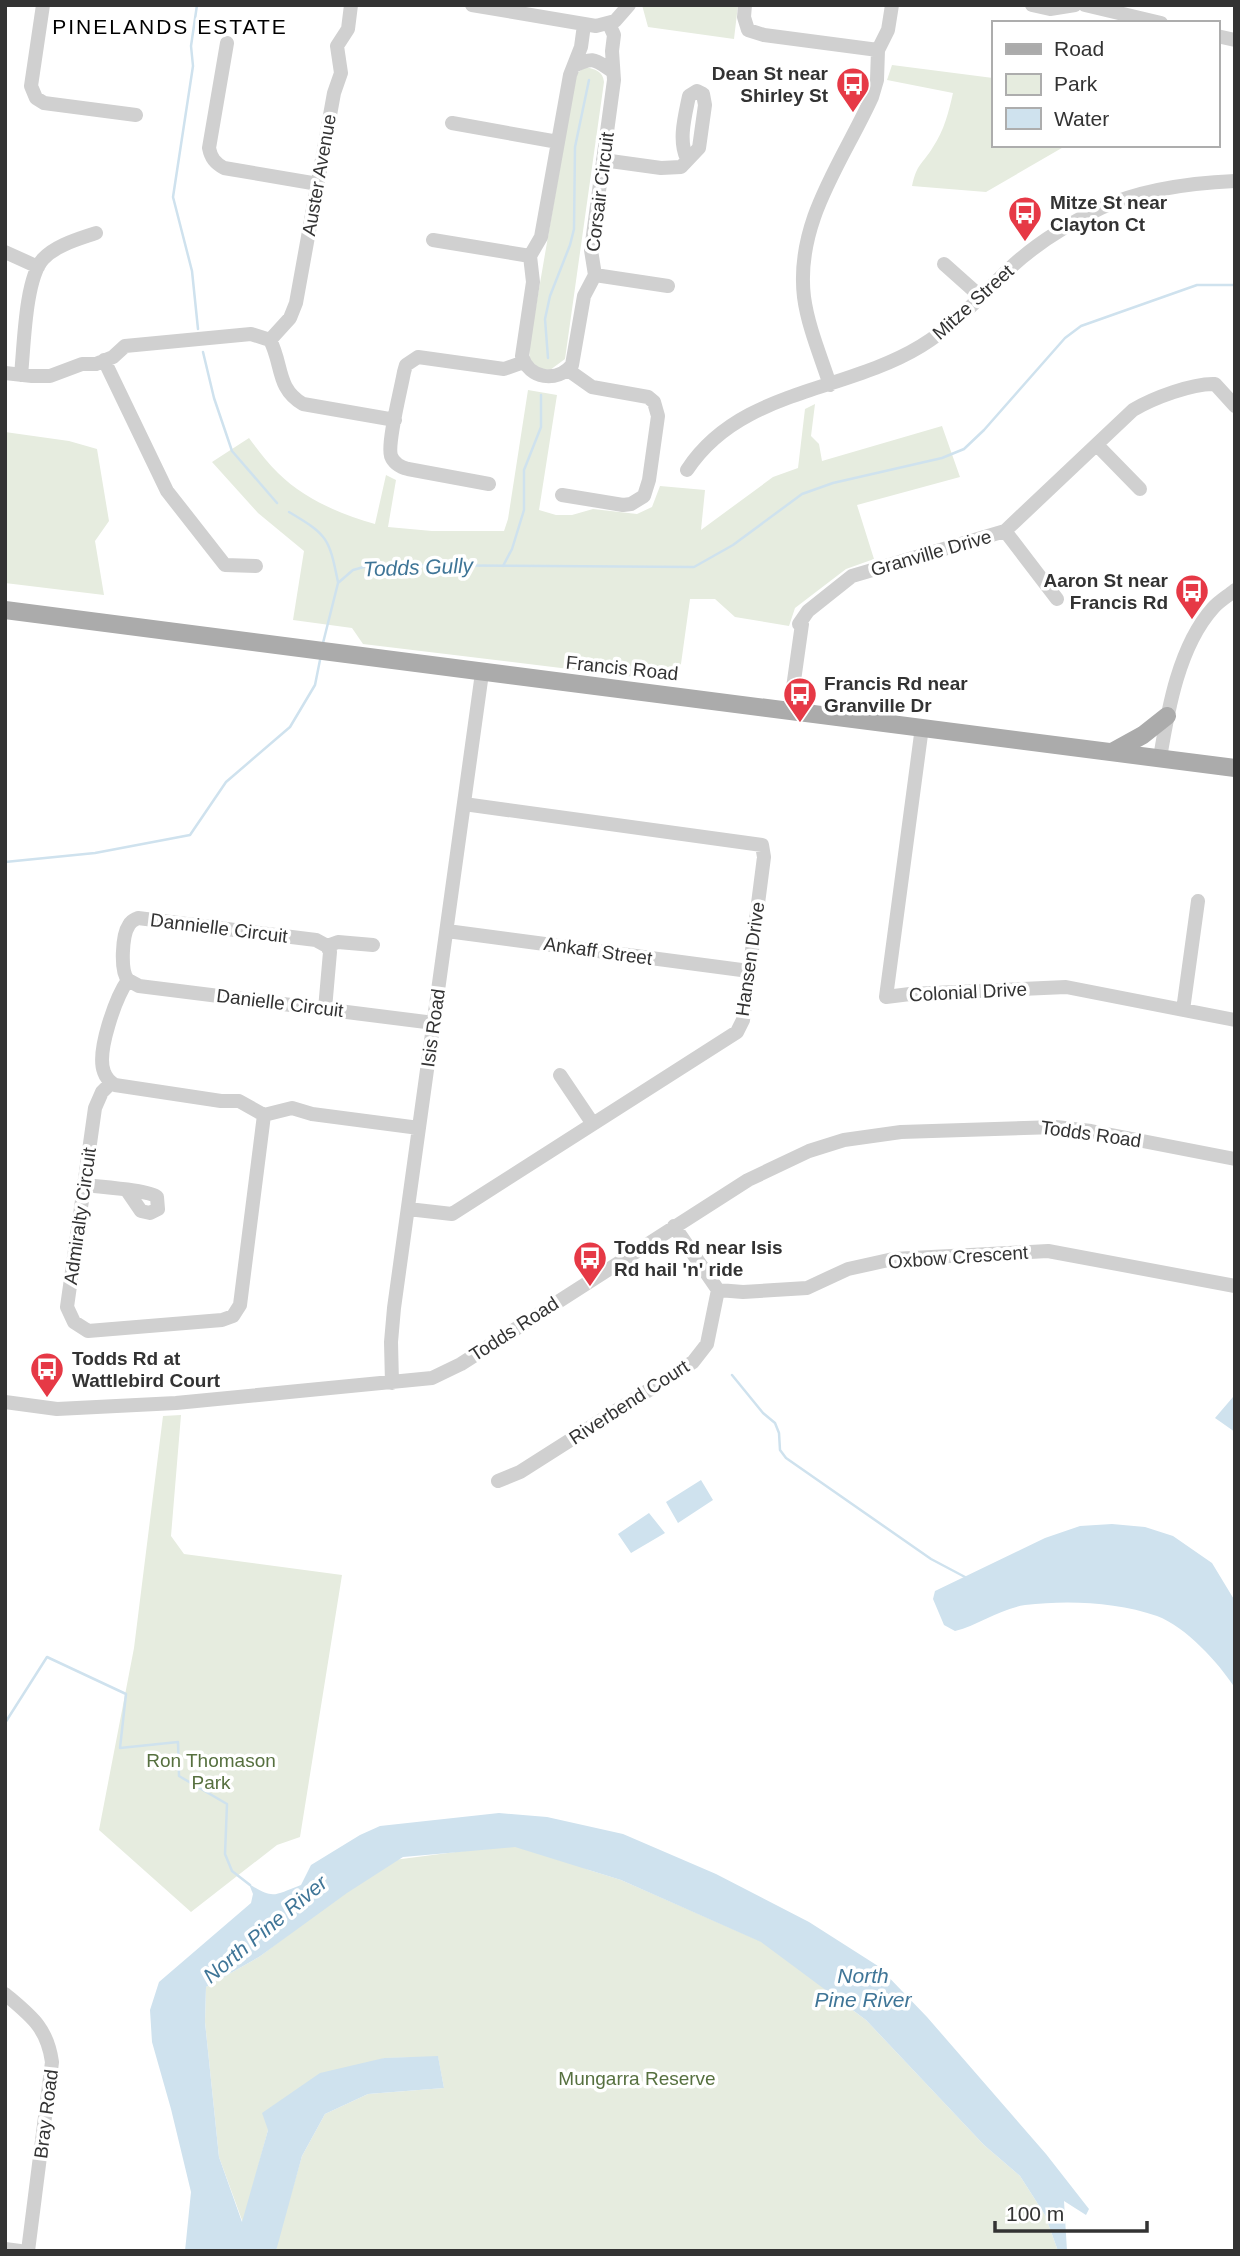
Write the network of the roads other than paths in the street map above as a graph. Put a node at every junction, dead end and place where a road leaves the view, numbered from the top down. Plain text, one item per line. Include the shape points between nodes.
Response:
1 (43, 5) edge
2 (351, 5) edge
3 (472, 5) edge
4 (629, 5) edge
5 (745, 5) edge
6 (892, 5) edge
7 (1032, 5) edge
8 (1074, 5) edge
9 (1085, 5) edge
10 (1143, 12) edge
11 (609, 24) junction
12 (584, 25) junction
13 (227, 43) dead end
14 (581, 47) junction
15 (878, 50) junction
16 (612, 51) junction
17 (595, 60) junction
18 (574, 66) junction
19 (612, 71) junction
20 (136, 115) dead end
21 (452, 123) dead end
22 (558, 142) junction
23 (687, 159) dead end
24 (603, 160) junction
25 (1235, 181) edge
26 (318, 184) junction
27 (96, 233) dead end
28 (433, 240) dead end
29 (5, 252) edge
30 (530, 256) junction
31 (944, 264) dead end
32 (38, 267) junction
33 (595, 275) junction
34 (668, 286) dead end
35 (981, 297) junction
36 (270, 340) junction
37 (104, 360) junction
38 (524, 362) junction
39 (568, 370) junction
40 (5, 373) edge
41 (21, 375) junction
42 (830, 385) junction
43 (1235, 406) edge
44 (395, 420) junction
45 (1097, 445) junction
46 (687, 470) dead end
47 (489, 484) dead end
48 (1140, 489) dead end
49 (562, 495) dead end
50 (1005, 531) junction
51 (256, 566) dead end
52 (1235, 590) edge
53 (1057, 598) dead end
54 (5, 610) edge
55 (482, 673) junction
56 (790, 709) junction
57 (1167, 716) junction
58 (922, 727) junction
59 (1114, 751) junction
60 (1160, 758) junction
61 (1235, 768) edge
62 (464, 804) junction
63 (1198, 901) dead end
64 (447, 931) junction
65 (327, 946) junction
66 (373, 946) dead end
67 (749, 971) junction
68 (128, 980) junction
69 (325, 1009) junction
70 (1183, 1010) junction
71 (1235, 1020) edge
72 (434, 1023) junction
73 (560, 1075) dead end
74 (111, 1083) junction
75 (264, 1115) junction
76 (593, 1124) junction
77 (419, 1128) junction
78 (1235, 1159) edge
79 (85, 1185) junction
80 (128, 1192) dead end
81 (408, 1209) junction
82 (674, 1226) junction
83 (1235, 1286) edge
84 (718, 1290) junction
85 (392, 1383) junction
86 (5, 1402) edge
87 (498, 1481) dead end
88 (5, 1994) edge
89 (5, 2249) edge
90 (20, 2251) edge
91 (28, 2251) edge

1 - 20 street via 31,86 36,98 44,103
2 - 26 street, Auster Avenue via 350,22 337,46 341,73
3 - 12 street
4 - 11 street
5 - 15 street via 748,30
6 - 15 street via 888,30
7 - 8 street via 1050,9
9 - 10 street
11 - 12 street
11 - 16 street via 614,35
12 - 14 street
13 - 26 street via 209,148 216,163
14 - 17 street
14 - 18 street
15 - 42 street via 872,97 818,203 803,266 804,299
16 - 17 street
16 - 19 street, Corsair Circuit
17 - 18 street
17 - 19 street
18 - 22 street
19 - 24 street, Corsair Circuit
21 - 22 street
22 - 30 street via 541,237
23 - 24 street via 673,168
24 - 33 street, Corsair Circuit via 591,250
25 - 35 street, Mitze Street via 1151,191 1101,208 1036,246
26 - 36 street, Auster Avenue via 296,303 290,318
27 - 32 street via 65,244
28 - 30 street
29 - 32 street
30 - 38 street via 533,282 522,346
31 - 35 street
32 - 41 street via 32,277
33 - 34 street
33 - 39 street, Corsair Circuit via 584,296 575,358
35 - 42 street, Mitze Street via 920,347 870,372
36 - 37 street via 251,334 125,346
36 - 44 street via 290,396 303,404
37 - 41 street via 50,376
37 - 51 street via 167,491 225,565
38 - 39 street via 540,376
38 - 44 street via 504,369 418,357 406,365
39 - 49 street via 592,387 648,397 658,416 647,490 639,500 623,505
40 - 41 street
42 - 46 street, Mitze Street via 762,407 738,421 698,453
43 - 45 street, Granville Drive via 1215,384 1202,384 1146,402
44 - 47 street via 390,452 399,467
45 - 48 street
45 - 50 street, Granville Drive
50 - 53 street
50 - 56 street, Granville Drive via 852,576 808,611 799,624
52 - 57 street via 1213,608 1191,644
54 - 55 main road, Francis Road
55 - 56 main road, Francis Road
55 - 62 street, Isis Road
56 - 58 main road, Francis Road
57 - 59 main road
57 - 60 street
58 - 59 main road, Francis Road
58 - 70 street, Colonial Drive via 886,997 1066,987
59 - 60 main road, Francis Road
60 - 61 main road, Francis Road
62 - 64 street, Isis Road
62 - 67 street, Hansen Drive via 762,845
63 - 70 street
64 - 67 street, Ankaff Street
64 - 72 street, Isis Road
65 - 66 street, Dannielle Circuit via 338,942
65 - 68 street, Dannielle Circuit via 316,940 138,918 126,932 122,970
65 - 69 street
67 - 76 street, Hansen Drive via 743,1020 737,1032
68 - 69 street, Danielle Circuit via 139,986
68 - 74 street via 106,1030 103,1066
69 - 72 street, Danielle Circuit
70 - 71 street, Colonial Drive
72 - 77 street, Isis Road
73 - 76 street
74 - 75 street via 239,1101
74 - 79 street, Admiralty Circuit via 95,1108
75 - 77 street via 292,1108
75 - 79 street, Admiralty Circuit via 240,1305 233,1316 88,1331 74,1322 67,1307
76 - 81 street, Hansen Drive via 452,1214
77 - 81 street, Isis Road
78 - 82 street, Todds Road via 1056,1127 873,1135 778,1164
79 - 80 street
81 - 85 street, Isis Road via 394,1308
82 - 84 street
82 - 85 street, Todds Road via 446,1372
83 - 84 street, Oxbow Crescent via 1048,1251 893,1259 848,1269 807,1288
84 - 87 street, Riverbend Court via 707,1344 693,1362 520,1472
85 - 86 street, Todds Road via 78,1408
88 - 91 street, Bray Road via 41,2028 52,2062
89 - 90 street

